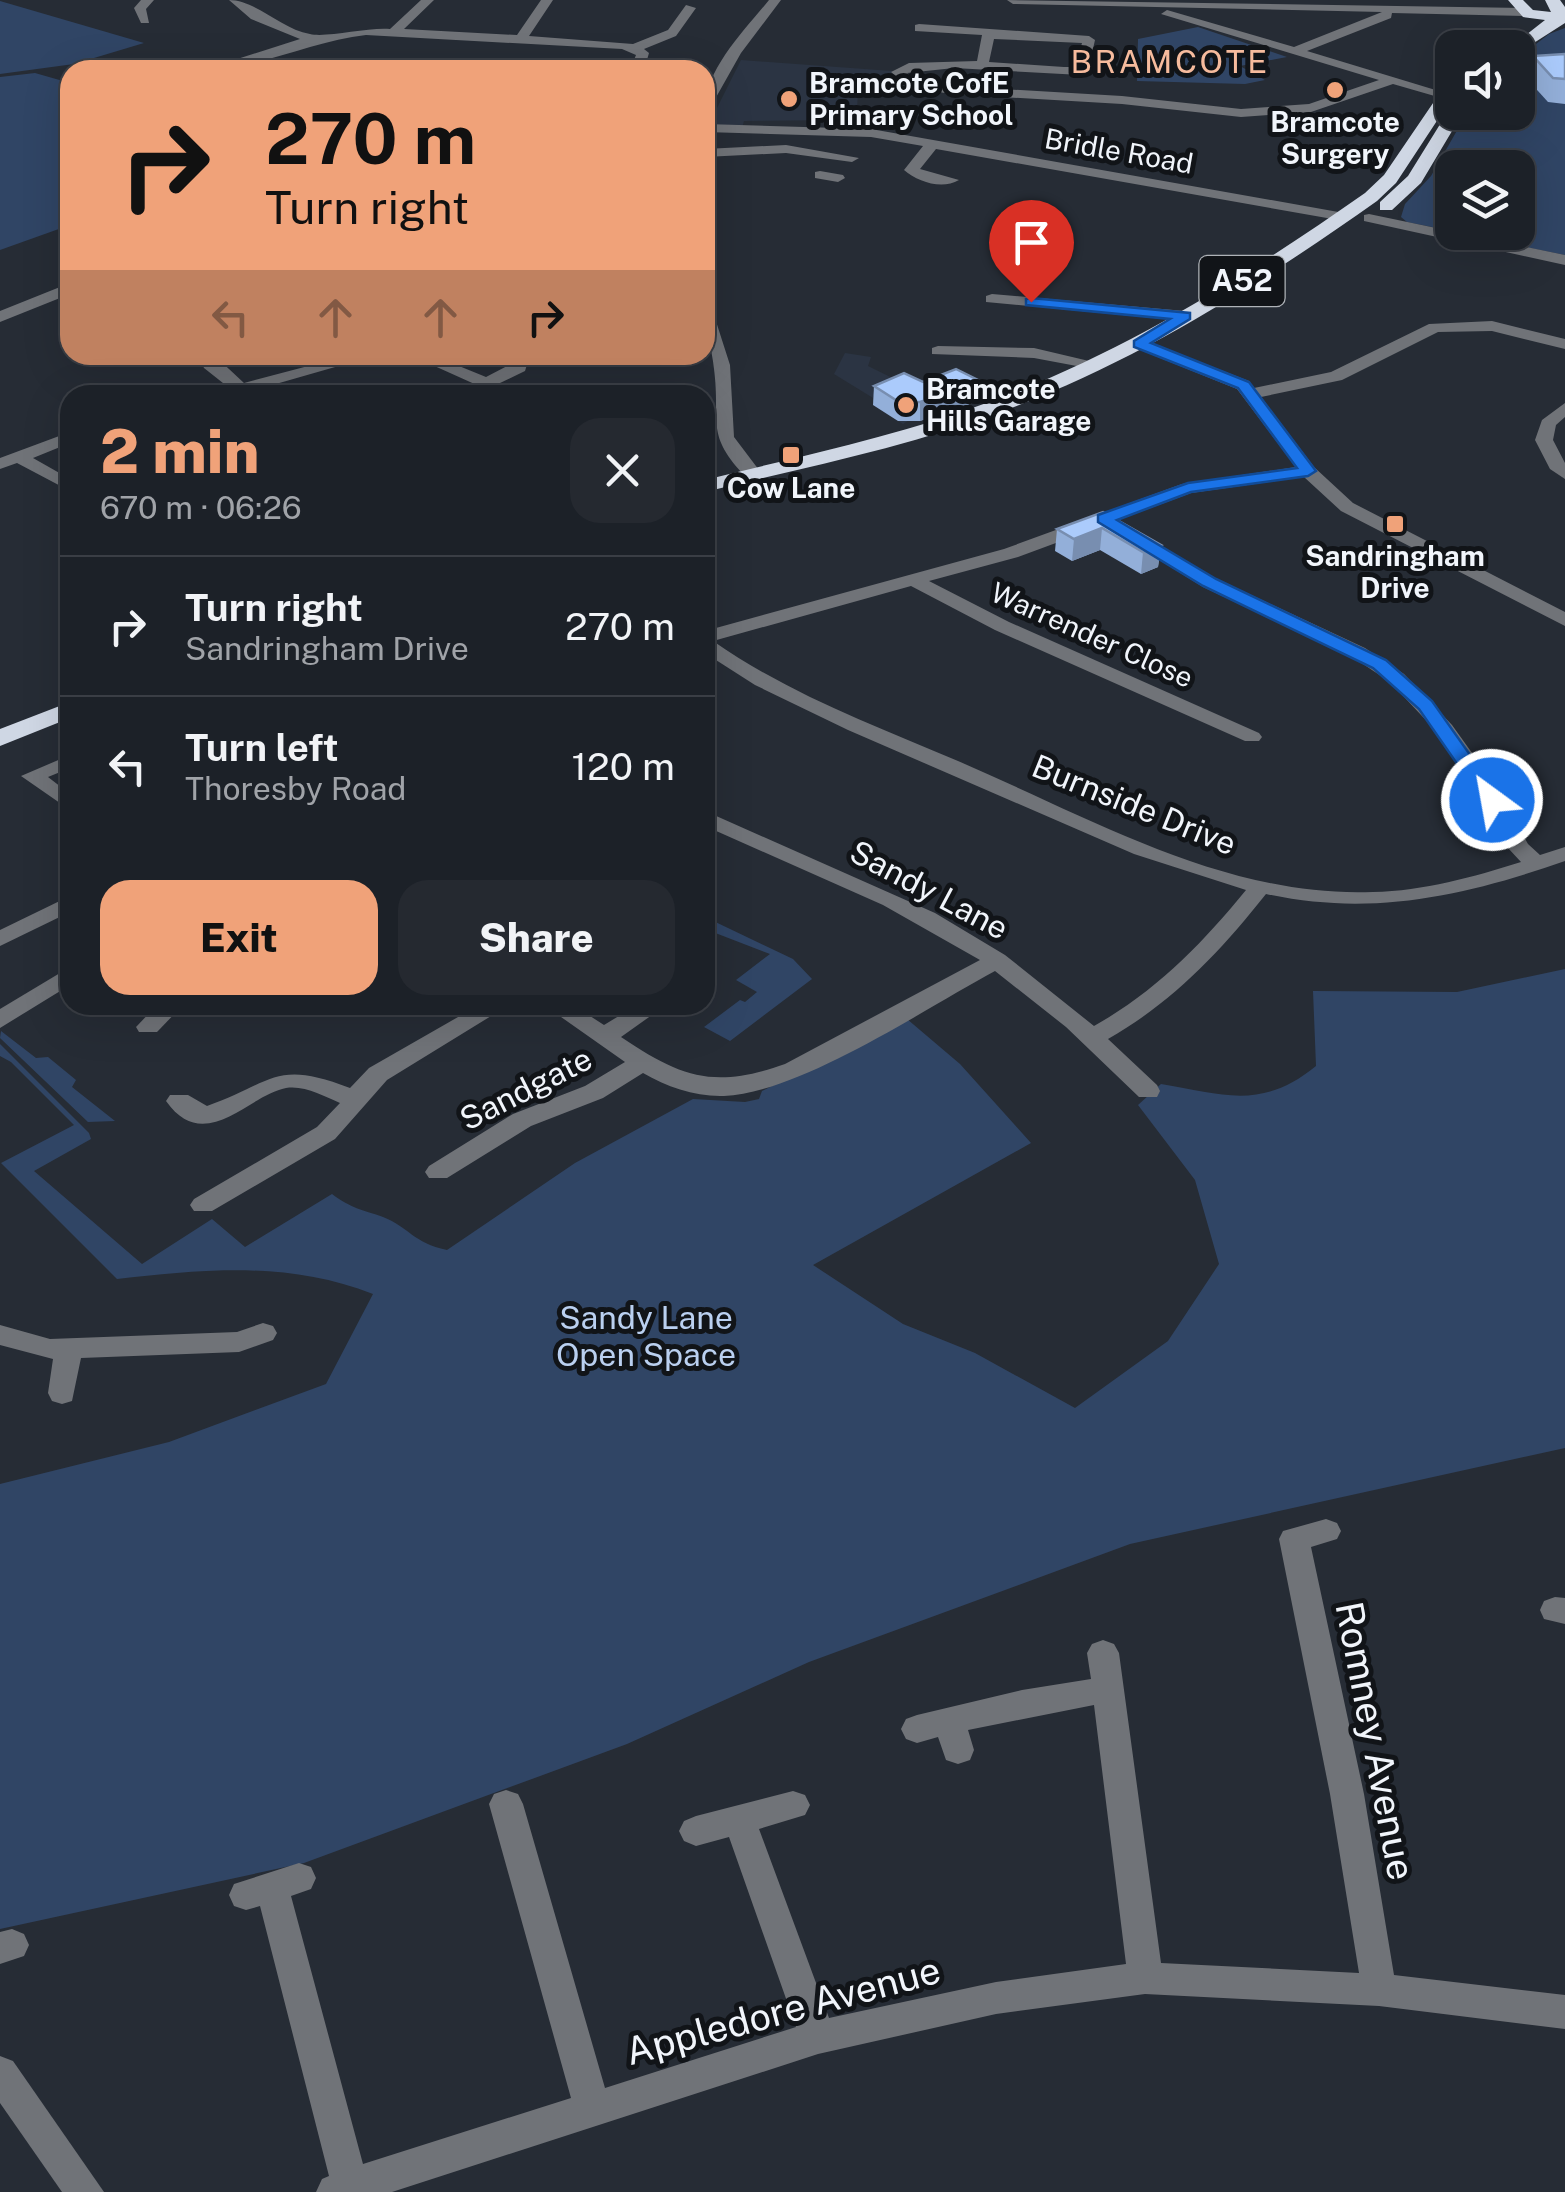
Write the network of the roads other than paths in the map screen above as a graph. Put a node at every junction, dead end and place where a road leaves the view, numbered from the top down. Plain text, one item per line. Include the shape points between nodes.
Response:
1 (148, 0) edge
2 (428, 0) edge
3 (547, 0) edge
4 (775, 0) edge
5 (1013, 0) edge
6 (1552, 0) edge
7 (239, 4) edge
8 (259, 4) dead end
9 (1162, 6) junction
10 (1521, 7) edge
11 (690, 8) dead end
12 (1396, 10) junction
13 (136, 15) dead end
14 (994, 16) dead end
15 (1380, 17) junction
16 (1562, 20) edge
17 (1410, 26) dead end
18 (919, 28) dead end
19 (1520, 30) edge
20 (394, 32) junction
21 (988, 34) junction
22 (1535, 35) edge
23 (520, 39) junction
24 (310, 40) junction
25 (634, 48) junction
26 (1292, 52) junction
27 (243, 60) edge
28 (643, 60) edge
29 (982, 67) junction
30 (1390, 82) junction
31 (715, 86) edge
32 (1435, 89) edge
33 (1435, 112) edge
34 (715, 128) edge
35 (1445, 130) edge
36 (933, 144) junction
37 (715, 152) edge
38 (829, 176) dead end
39 (952, 180) dead end
40 (1344, 216) junction
41 (1370, 218) junction
42 (1565, 260) edge
43 (60, 292) edge
44 (992, 299) dead end
45 (1185, 316) junction
46 (0, 318) edge
47 (715, 340) edge
48 (1565, 344) edge
49 (1149, 347) junction
50 (938, 351) dead end
51 (211, 365) edge
52 (331, 365) edge
53 (442, 365) edge
54 (520, 365) edge
55 (1098, 365) junction
56 (488, 384) joint
57 (236, 385) edge
58 (256, 385) edge
59 (1252, 394) junction
60 (1565, 408) edge
61 (715, 410) edge
62 (715, 421) edge
63 (60, 442) edge
64 (18, 457) junction
65 (0, 464) edge
66 (1308, 471) junction
67 (753, 474) junction
68 (1565, 474) edge
69 (60, 480) edge
70 (715, 484) edge
71 (715, 496) edge
72 (1104, 519) junction
73 (913, 578) junction
74 (1565, 620) edge
75 (715, 633) edge
76 (715, 650) edge
77 (60, 696) edge
78 (60, 713) edge
79 (0, 720) edge
80 (1252, 737) dead end
81 (0, 738) edge
82 (60, 763) edge
83 (60, 797) edge
84 (715, 822) edge
85 (1565, 854) edge
86 (1536, 864) junction
87 (1259, 888) junction
88 (60, 909) edge
89 (0, 939) edge
90 (997, 960) junction
91 (60, 981) edge
92 (159, 1015) edge
93 (480, 1015) edge
94 (571, 1015) edge
95 (638, 1015) edge
96 (0, 1020) edge
97 (148, 1027) dead end
98 (603, 1036) junction
99 (1094, 1037) junction
100 (642, 1062) junction
101 (1148, 1091) dead end
102 (352, 1098) junction
103 (179, 1100) dead end
104 (438, 1172) dead end
105 (203, 1205) dead end
106 (0, 1335) edge
107 (249, 1344) dead end
108 (68, 1350) junction
109 (62, 1393) dead end
110 (1326, 1531) dead end
111 (1103, 1653) dead end
112 (1108, 1690) junction
113 (941, 1733) dead end
114 (506, 1804) dead end
115 (793, 1805) dead end
116 (739, 1820) junction
117 (696, 1831) dead end
118 (272, 1887) dead end
119 (1145, 1978) junction
120 (1379, 1990) junction
121 (1565, 2012) edge
122 (818, 2037) junction
123 (0, 2074) edge
124 (592, 2108) junction
125 (342, 2188) edge
126 (85, 2192) edge

1 - 13 street
2 - 20 street
3 - 23 street
4 - 31 street
5 - 9 street
6 - 16 highway
7 - 8 street
7 - 24 street
9 - 12 street
9 - 26 street via 1172,16
10 - 12 street
10 - 16 highway
10 - 19 highway via 1528,24
11 - 25 street via 672,33
12 - 15 street
14 - 21 street
15 - 17 street
15 - 26 street
16 - 22 highway
18 - 21 street
20 - 23 street
20 - 24 street
21 - 29 street
21 - 29 street via 1090,34 1081,71
23 - 25 street
24 - 27 street
25 - 28 street
26 - 30 street
29 - 30 street via 918,63 900,69 900,76 913,90 1241,113 1322,106
30 - 32 street
33 - 40 highway, A52 via 1390,179
34 - 36 street, Bridle Road via 852,132
35 - 41 highway, A52 via 1414,180
36 - 39 street via 911,170 926,179
36 - 40 street, Bridle Road
37 - 38 street via 754,148 845,157
40 - 45 highway, A52
41 - 42 street
41 - 49 highway, A52
43 - 46 street
44 - 45 street
45 - 49 highway, A52
47 - 61 street via 721,356
48 - 59 street via 1506,328 1450,324 1415,334 1336,376
49 - 55 highway, A52
49 - 59 street via 1228,376
49 - 71 highway, A52 via 1066,395 967,430
50 - 55 street via 1034,353
51 - 57 street
52 - 58 street
53 - 56 street
54 - 56 street
55 - 67 highway, A52 via 954,422
59 - 66 street
60 - 68 street via 1546,424 1544,441
62 - 67 street via 726,446
63 - 64 street
64 - 65 street
64 - 69 street
66 - 72 street via 1188,488
66 - 74 street via 1369,520
67 - 70 highway, A52
72 - 73 street
72 - 86 street via 1210,583 1340,643 1397,678 1445,729 1519,848
73 - 75 street
73 - 80 street, Warrender Close via 1002,626
76 - 87 street, Burnside Drive via 812,706 1144,848
77 - 79 highway
78 - 81 highway
82 - 83 street via 25,773
84 - 90 street, Sandy Lane via 890,901
85 - 86 street, Burnside Drive
86 - 87 street, Burnside Drive via 1480,883 1398,897 1348,899
87 - 99 street via 1174,986
88 - 89 street
90 - 99 street, Sandy Lane
90 - 100 street via 763,1084 698,1086
91 - 96 street
92 - 97 street
93 - 102 street via 378,1074
94 - 98 street
95 - 98 street
98 - 100 street
99 - 101 street, Sandy Lane
100 - 104 street, Sandgate via 594,1092 522,1120
102 - 103 street via 290,1078 209,1115
102 - 105 street via 326,1133
106 - 108 street
107 - 108 street
108 - 109 street
110 - 120 street, Romney Avenue via 1294,1539 1348,1794
111 - 112 street
112 - 113 street via 1022,1703
112 - 119 street
114 - 124 street
115 - 116 street
116 - 117 street
116 - 122 street
118 - 125 street
119 - 120 street, Appledore Avenue
119 - 122 street, Appledore Avenue via 996,1998
120 - 121 street, Appledore Avenue
122 - 124 street, Appledore Avenue
123 - 126 street
124 - 125 street, Appledore Avenue

